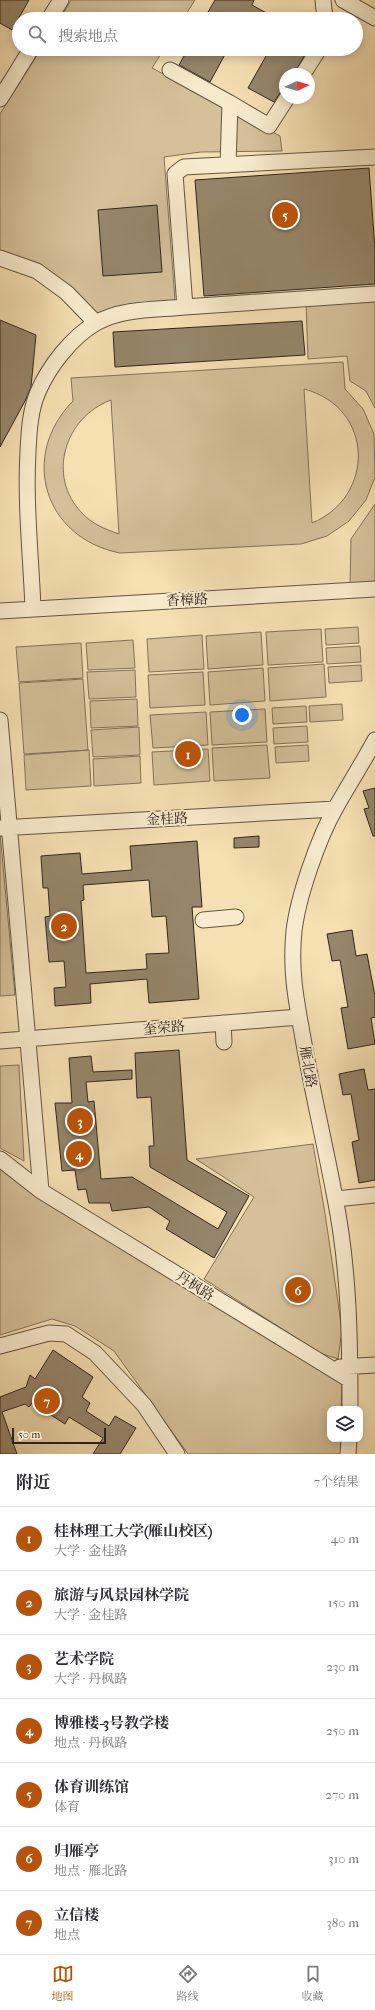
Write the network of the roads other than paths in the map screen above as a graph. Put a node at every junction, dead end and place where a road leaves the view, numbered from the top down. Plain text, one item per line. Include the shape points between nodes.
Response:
1 (61, 0) edge
2 (323, 0) edge
3 (343, 0) edge
4 (53, 12) edge
5 (324, 12) edge
6 (375, 18) edge
7 (27, 56) edge
8 (315, 56) edge
9 (307, 68) edge
10 (170, 70) dead end
11 (0, 99) edge
12 (230, 103) junction
13 (283, 104) edge
14 (375, 157) edge
15 (228, 164) junction
16 (0, 258) edge
17 (375, 294) edge
18 (185, 307) junction
19 (96, 323) junction
20 (375, 589) edge
21 (33, 609) junction
22 (0, 611) edge
23 (0, 720) edge
24 (375, 740) edge
25 (335, 809) junction
26 (4, 827) edge
27 (236, 917) dead end
28 (203, 920) dead end
29 (299, 1017) junction
30 (223, 1022) junction
31 (28, 1039) junction
32 (0, 1041) edge
33 (224, 1042) dead end
34 (0, 1159) edge
35 (41, 1191) junction
36 (375, 1195) edge
37 (336, 1199) junction
38 (0, 1346) edge
39 (375, 1365) edge
40 (350, 1373) junction
41 (350, 1406) edge
42 (349, 1442) edge
43 (177, 1454) edge
44 (348, 1454) edge

1 - 4 street
2 - 5 street
3 - 6 street
7 - 11 street
8 - 9 street
10 - 12 street
12 - 13 street via 269,126
12 - 15 street
14 - 15 street
15 - 18 street via 184,167 175,174
16 - 19 street via 37,271 67,293
17 - 18 street
18 - 19 street via 124,313
19 - 21 street via 81,334 61,355 38,392 34,408 30,428 27,479
20 - 21 street, 香樟路
21 - 22 street, 香樟路
23 - 26 street
24 - 25 street, 雁北路
25 - 26 street, 金桂路
25 - 29 street, 雁北路 via 319,843 294,930 292,975
26 - 31 street
27 - 28 street
29 - 30 street, 奎荣路
29 - 37 street, 雁北路 via 312,1092
30 - 31 street, 奎荣路
30 - 33 street
31 - 32 street, 奎荣路
31 - 35 street
34 - 35 street, 丹枫路
35 - 40 street, 丹枫路 via 327,1367
36 - 37 street
37 - 40 street, 雁北路 via 350,1315
38 - 43 street via 48,1333 66,1334 95,1353 144,1405
39 - 40 street
40 - 41 street, 雁北路
42 - 44 street

